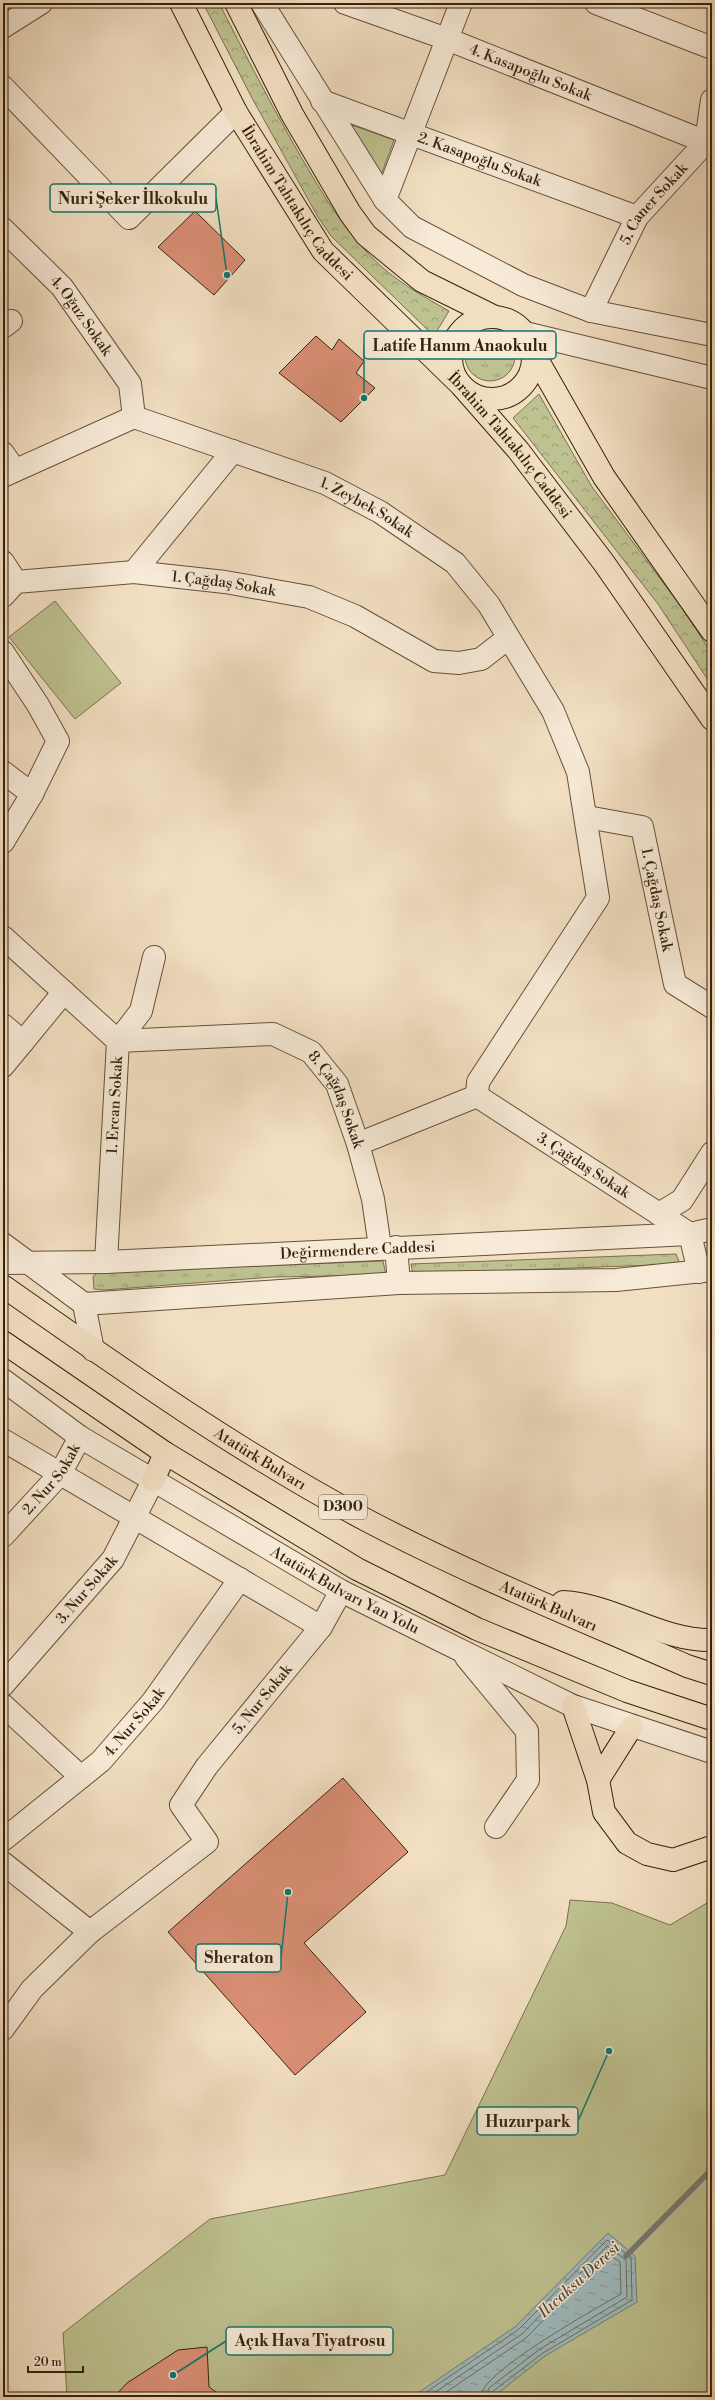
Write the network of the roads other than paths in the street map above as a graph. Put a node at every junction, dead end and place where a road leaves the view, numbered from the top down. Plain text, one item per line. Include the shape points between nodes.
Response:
1 (41, 3) edge
2 (180, 3) edge
3 (236, 3) edge
4 (262, 3) edge
5 (345, 3) edge
6 (461, 3) edge
7 (596, 3) edge
8 (3, 28) edge
9 (447, 39) junction
10 (712, 48) edge
11 (3, 87) edge
12 (712, 100) edge
13 (322, 102) junction
14 (236, 112) junction
15 (410, 134) junction
16 (709, 145) edge
17 (385, 200) junction
18 (637, 218) junction
19 (3, 229) edge
20 (591, 311) junction
21 (495, 317) junction
22 (525, 333) junction
23 (712, 335) edge
24 (534, 354) junction
25 (712, 378) edge
26 (461, 385) junction
27 (134, 416) junction
28 (233, 451) junction
29 (7, 466) edge
30 (3, 562) edge
31 (134, 572) junction
32 (10, 589) edge
33 (712, 632) edge
34 (508, 638) junction
35 (3, 652) edge
36 (712, 718) edge
37 (3, 772) edge
38 (32, 794) junction
39 (587, 817) junction
40 (3, 842) edge
41 (3, 936) edge
42 (154, 957) dead end
43 (64, 992) junction
44 (712, 1007) edge
45 (3, 1025) edge
46 (118, 1041) junction
47 (23, 1042) junction
48 (3, 1066) edge
49 (477, 1096) junction
50 (358, 1144) junction
51 (712, 1153) edge
52 (659, 1214) junction
53 (712, 1229) edge
54 (690, 1234) junction
55 (3, 1244) edge
56 (388, 1247) junction
57 (106, 1262) junction
58 (3, 1263) edge
59 (29, 1263) junction
60 (706, 1271) edge
61 (399, 1283) junction
62 (3, 1286) edge
63 (84, 1304) junction
64 (3, 1342) edge
65 (93, 1350) junction
66 (3, 1380) edge
67 (80, 1437) junction
68 (3, 1440) edge
69 (165, 1454) junction
70 (60, 1474) junction
71 (153, 1481) junction
72 (136, 1518) junction
73 (3, 1536) edge
74 (240, 1579) junction
75 (341, 1591) junction
76 (538, 1601) junction
77 (321, 1627) junction
78 (712, 1640) edge
79 (462, 1652) junction
80 (712, 1674) edge
81 (3, 1686) edge
82 (3, 1705) edge
83 (573, 1706) junction
84 (712, 1719) edge
85 (632, 1726) junction
86 (712, 1752) edge
87 (81, 1777) junction
88 (598, 1780) junction
89 (496, 1827) dead end
90 (3, 1840) edge
91 (712, 1847) edge
92 (3, 1863) edge
93 (90, 1932) junction
94 (3, 2029) edge

1 - 8 street
2 - 14 main road, İbrahim Tahtakılıç Caddesi
3 - 21 main road via 292,114 350,213 366,234 422,281
4 - 13 street
5 - 9 street, 4. Kasapoğlu Sokak
6 - 9 street
7 - 10 street
9 - 15 street
9 - 16 street, 4. Kasapoğlu Sokak
11 - 14 street via 129,218
12 - 16 street
13 - 15 street, 2. Kasapoğlu Sokak
13 - 17 street
14 - 26 main road, İbrahim Tahtakılıç Caddesi via 323,251
15 - 17 street
15 - 18 street, 2. Kasapoğlu Sokak
16 - 18 street, 5. Caner Sokak
17 - 20 street via 412,227 523,285
18 - 20 street, 5. Caner Sokak
19 - 27 street, 4. Oğuz Sokak via 62,287 126,378 130,384
20 - 23 street
21 - 22 main road via 506,319
21 - 26 main road via 470,323 453,345 451,360 454,373
22 - 24 main road
22 - 25 street
24 - 26 main road via 530,376 514,394 498,399 481,398
24 - 33 main road via 604,477
26 - 36 main road, İbrahim Tahtakılıç Caddesi via 518,450 604,563
27 - 28 street, 1. Zeybek Sokak
27 - 29 street
28 - 31 street
28 - 34 street, 1. Zeybek Sokak via 325,483 380,512 455,563 489,605
30 - 32 street
31 - 32 street, 1. Çağdaş Sokak
31 - 34 street, 1. Çağdaş Sokak via 225,582 309,597 355,616 434,661 459,663 481,659
34 - 39 street, 1. Zeybek Sokak via 553,711 578,772
35 - 38 street via 58,741
37 - 38 street
38 - 40 street
39 - 44 street, 1. Çağdaş Sokak via 642,827 675,984
39 - 49 street, 1. Zeybek Sokak via 598,898 478,1082
41 - 43 street
42 - 46 street, 1. Ercan Sokak via 141,1011
43 - 46 street
43 - 47 street
45 - 47 street
46 - 50 street, 8. Çağdaş Sokak via 273,1034 311,1052 337,1084
46 - 57 street, 1. Ercan Sokak
47 - 48 street
49 - 50 street
49 - 52 street, 3. Çağdaş Sokak
50 - 56 street, 8. Çağdaş Sokak
51 - 52 street via 682,1200
52 - 54 street, 3. Çağdaş Sokak
53 - 54 street, Değirmendere Caddesi
54 - 56 street, Değirmendere Caddesi
54 - 60 street
55 - 59 street
56 - 57 street, Değirmendere Caddesi
56 - 61 street, 8. Çağdaş Sokak
57 - 59 street, Değirmendere Caddesi
58 - 59 street, Değirmendere Caddesi
59 - 63 street
60 - 61 street via 616,1280
61 - 63 street
62 - 65 main road, Atatürk Bulvarı / D300
63 - 65 street
64 - 69 main road
65 - 76 main road, Atatürk Bulvarı / D300 via 273,1468 381,1527
66 - 67 street, Atatürk Bulvarı Yan Yolu
67 - 70 street, 2. Nur Sokak
67 - 71 street, Atatürk Bulvarı Yan Yolu
68 - 70 street
69 - 71 main road
69 - 84 main road via 357,1569 477,1629 627,1691
70 - 72 street
70 - 73 street, 2. Nur Sokak
71 - 72 street, 3. Nur Sokak
71 - 75 street, Atatürk Bulvarı Yan Yolu
72 - 74 street
72 - 81 street, 3. Nur Sokak via 114,1559
74 - 77 street
74 - 87 street, 4. Nur Sokak via 153,1701 101,1761
75 - 77 street, 5. Nur Sokak
75 - 79 street, Atatürk Bulvarı Yan Yolu
76 - 78 main road via 573,1603 605,1610 683,1637
76 - 80 main road, Atatürk Bulvarı / D300 via 687,1666
77 - 93 street, 5. Nur Sokak via 207,1766 181,1805 207,1842
79 - 83 street, Atatürk Bulvarı Yan Yolu
79 - 89 street via 527,1731 528,1780
82 - 87 street
83 - 85 street, Atatürk Bulvarı Yan Yolu
83 - 88 main road
85 - 86 street, Atatürk Bulvarı Yan Yolu
85 - 88 main road
87 - 90 street, 4. Nur Sokak
88 - 91 main road via 604,1812 627,1843 647,1854 673,1860
92 - 93 street
93 - 94 street via 32,1989

